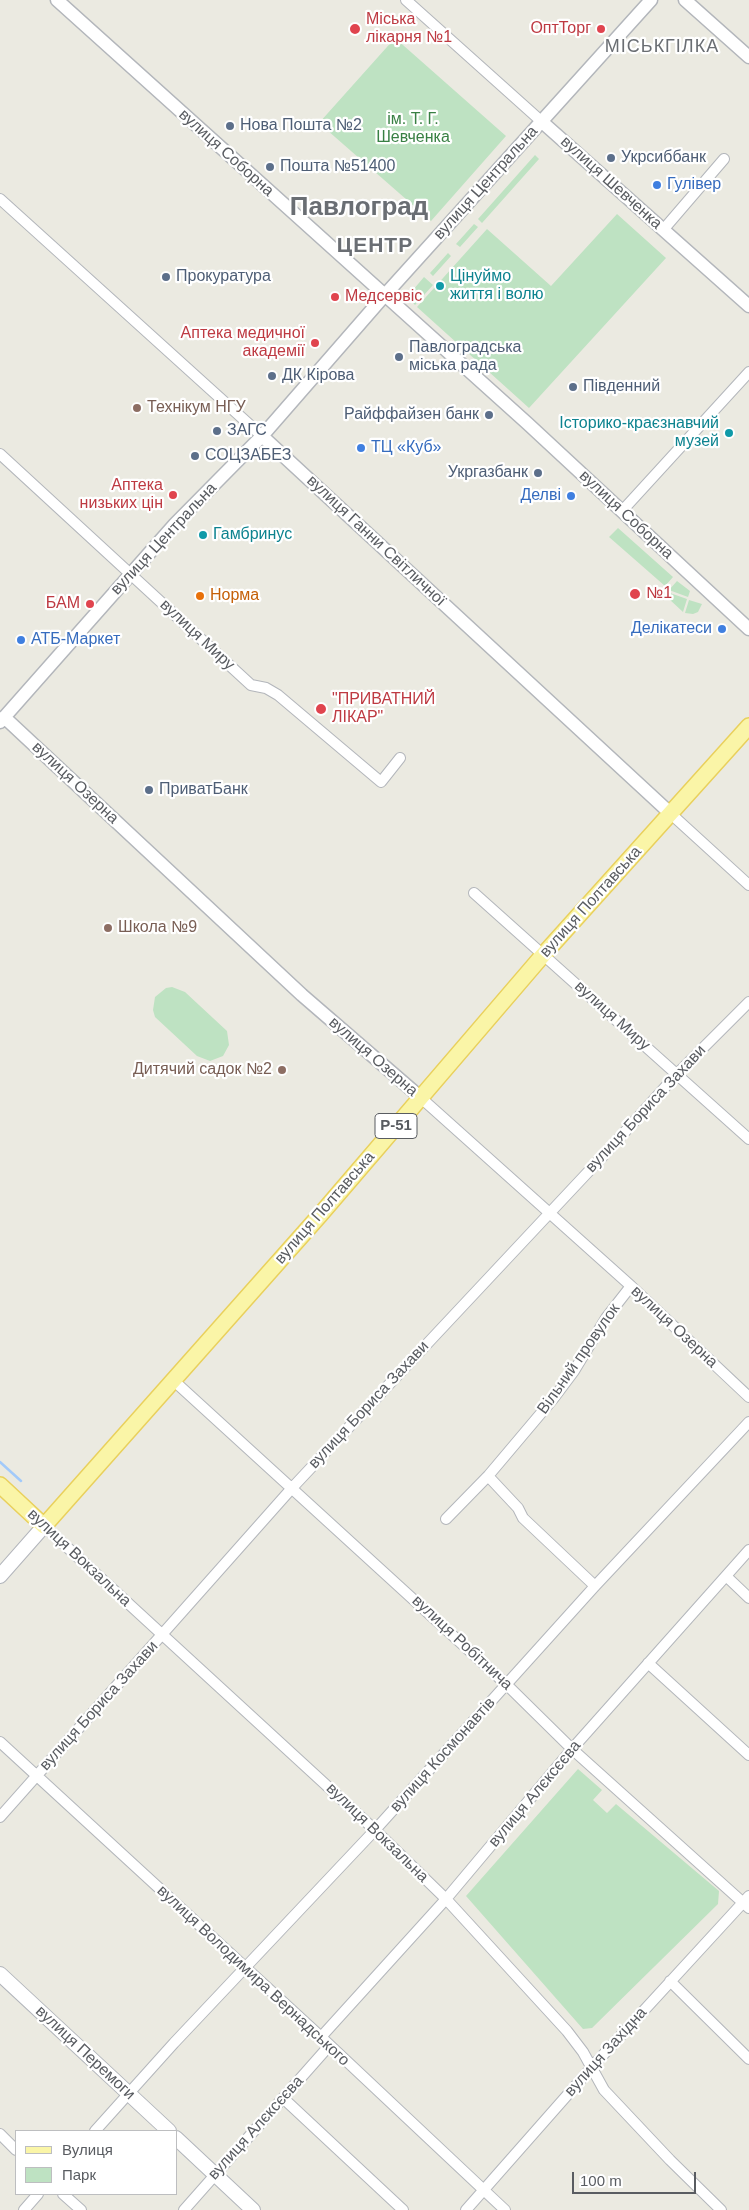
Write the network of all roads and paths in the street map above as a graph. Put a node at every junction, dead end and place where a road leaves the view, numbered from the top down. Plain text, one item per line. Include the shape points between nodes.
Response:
1 (58, 0) edge
2 (406, 0) edge
3 (651, 0) edge
4 (685, 0) edge
5 (749, 57) edge
6 (542, 121) junction
7 (724, 159) dead end
8 (0, 199) edge
9 (663, 230) junction
10 (384, 296) junction
11 (749, 306) edge
12 (749, 372) edge
13 (262, 436) junction
14 (0, 454) edge
15 (622, 511) junction
16 (130, 574) junction
17 (749, 628) edge
18 (1, 718) edge
19 (749, 726) edge
20 (400, 758) dead end
21 (670, 813) junction
22 (749, 885) edge
23 (474, 893) dead end
24 (543, 955) junction
25 (749, 1002) edge
26 (677, 1074) junction
27 (420, 1097) junction
28 (749, 1140) edge
29 (548, 1213) junction
30 (631, 1286) junction
31 (173, 1380) junction
32 (749, 1397) edge
33 (749, 1422) edge
34 (488, 1476) junction
35 (0, 1485) edge
36 (292, 1488) junction
37 (446, 1518) dead end
38 (44, 1526) junction
39 (749, 1550) edge
40 (0, 1576) edge
41 (726, 1576) junction
42 (595, 1586) junction
43 (749, 1598) edge
44 (162, 1634) junction
45 (648, 1663) junction
46 (507, 1685) junction
47 (0, 1742) edge
48 (572, 1749) junction
49 (749, 1755) edge
50 (36, 1776) junction
51 (0, 1817) edge
52 (375, 1830) junction
53 (446, 1899) junction
54 (747, 1902) edge
55 (245, 1968) junction
56 (0, 1974) edge
57 (670, 1981) junction
58 (321, 2037) junction
59 (329, 2046) junction
60 (749, 2058) edge
61 (592, 2067) junction
62 (129, 2093) junction
63 (284, 2098) junction
64 (96, 2130) edge
65 (168, 2130) edge
66 (0, 2134) edge
67 (178, 2140) edge
68 (15, 2149) edge
69 (214, 2174) junction
70 (484, 2190) junction
71 (37, 2195) edge
72 (64, 2195) edge
73 (24, 2210) edge
74 (81, 2210) edge
75 (184, 2210) edge
76 (253, 2210) edge
77 (403, 2210) edge
78 (466, 2210) edge
79 (505, 2210) edge
80 (721, 2210) edge

1 - 10 street, вулиця Соборна
2 - 6 street, вулиця Шевченка
3 - 6 street, вулиця Центральна
4 - 5 street
6 - 9 street, вулиця Шевченка
6 - 10 street, вулиця Центральна
7 - 9 street
8 - 13 street, вулиця Ганни Світличної
9 - 11 street, вулиця Шевченка
10 - 13 street, вулиця Центральна
10 - 15 street, вулиця Соборна
12 - 15 street
13 - 16 street, вулиця Центральна
13 - 21 street, вулиця Ганни Світличної
14 - 16 street, вулиця Миру
15 - 17 street, вулиця Соборна
16 - 18 street, вулиця Центральна
16 - 20 street, вулиця Миру via 251,685 278,695 380,782
18 - 27 street, вулиця Озерна via 302,995
19 - 21 main road, вулиця Полтавська / Р-51
21 - 22 street, вулиця Ганни Світличної
21 - 24 main road, вулиця Полтавська / Р-51
23 - 24 street, вулиця Миру
24 - 26 street, вулиця Миру
24 - 27 main road, вулиця Полтавська / Р-51
25 - 26 street, вулиця Бориса Захави
26 - 28 street, вулиця Миру
26 - 29 street, вулиця Бориса Захави
27 - 29 street, вулиця Озерна
27 - 31 main road, вулиця Полтавська / Р-51
29 - 30 street, вулиця Озерна
29 - 36 street, вулиця Бориса Захави
30 - 32 street, вулиця Озерна
30 - 34 street, Вільний провулок via 553,1399
31 - 36 street, вулиця Робітнича
31 - 38 main road, вулиця Полтавська / Р-51
33 - 42 street, вулиця Космонавтів
34 - 37 street, Вільний провулок
34 - 42 street via 518,1508 523,1518
35 - 38 main road, вулиця Вокзальна
36 - 44 street, вулиця Бориса Захави
36 - 46 street, вулиця Робітнича
38 - 40 main road, вулиця Полтавська
38 - 44 street, вулиця Вокзальна
39 - 41 street, вулиця Алєксєєва
41 - 43 street
41 - 45 street, вулиця Алєксєєва
42 - 46 street, вулиця Космонавтів
44 - 50 street, вулиця Бориса Захави
44 - 52 street, вулиця Вокзальна
45 - 48 street, вулиця Алєксєєва
45 - 49 street
46 - 48 street, вулиця Робітнича
46 - 52 street, вулиця Космонавтів
47 - 50 street, вулиця Володимира Вернадського
48 - 53 street, вулиця Алєксєєва
48 - 54 street, вулиця Робітнича
50 - 51 street, вулиця Бориса Захави
50 - 55 street, вулиця Володимира Вернадського
52 - 53 street, вулиця Вокзальна
52 - 55 street, вулиця Космонавтів
53 - 58 street, вулиця Алєксєєва
53 - 61 street, вулиця Вокзальна via 567,2031
54 - 57 street, вулиця Західна
55 - 58 street, вулиця Володимира Вернадського
55 - 62 street, вулиця Космонавтів
56 - 62 main road, вулиця Перемоги
57 - 60 street
57 - 61 street, вулиця Західна
58 - 59 street, вулиця Володимира Вернадського
59 - 63 street, вулиця Алєксєєва
59 - 70 street, вулиця Володимира Вернадського
61 - 70 street, вулиця Західна
61 - 80 street, вулиця Вокзальна via 604,2090
62 - 64 street, вулиця Космонавтів
62 - 65 main road, вулиця Перемоги
63 - 69 street, вулиця Алєксєєва
63 - 77 street
66 - 68 street
67 - 69 main road
69 - 75 street, вулиця Алєксєєва
69 - 76 main road
70 - 78 street, вулиця Західна
70 - 79 street, вулиця Володимира Вернадського
71 - 73 street
72 - 74 street

